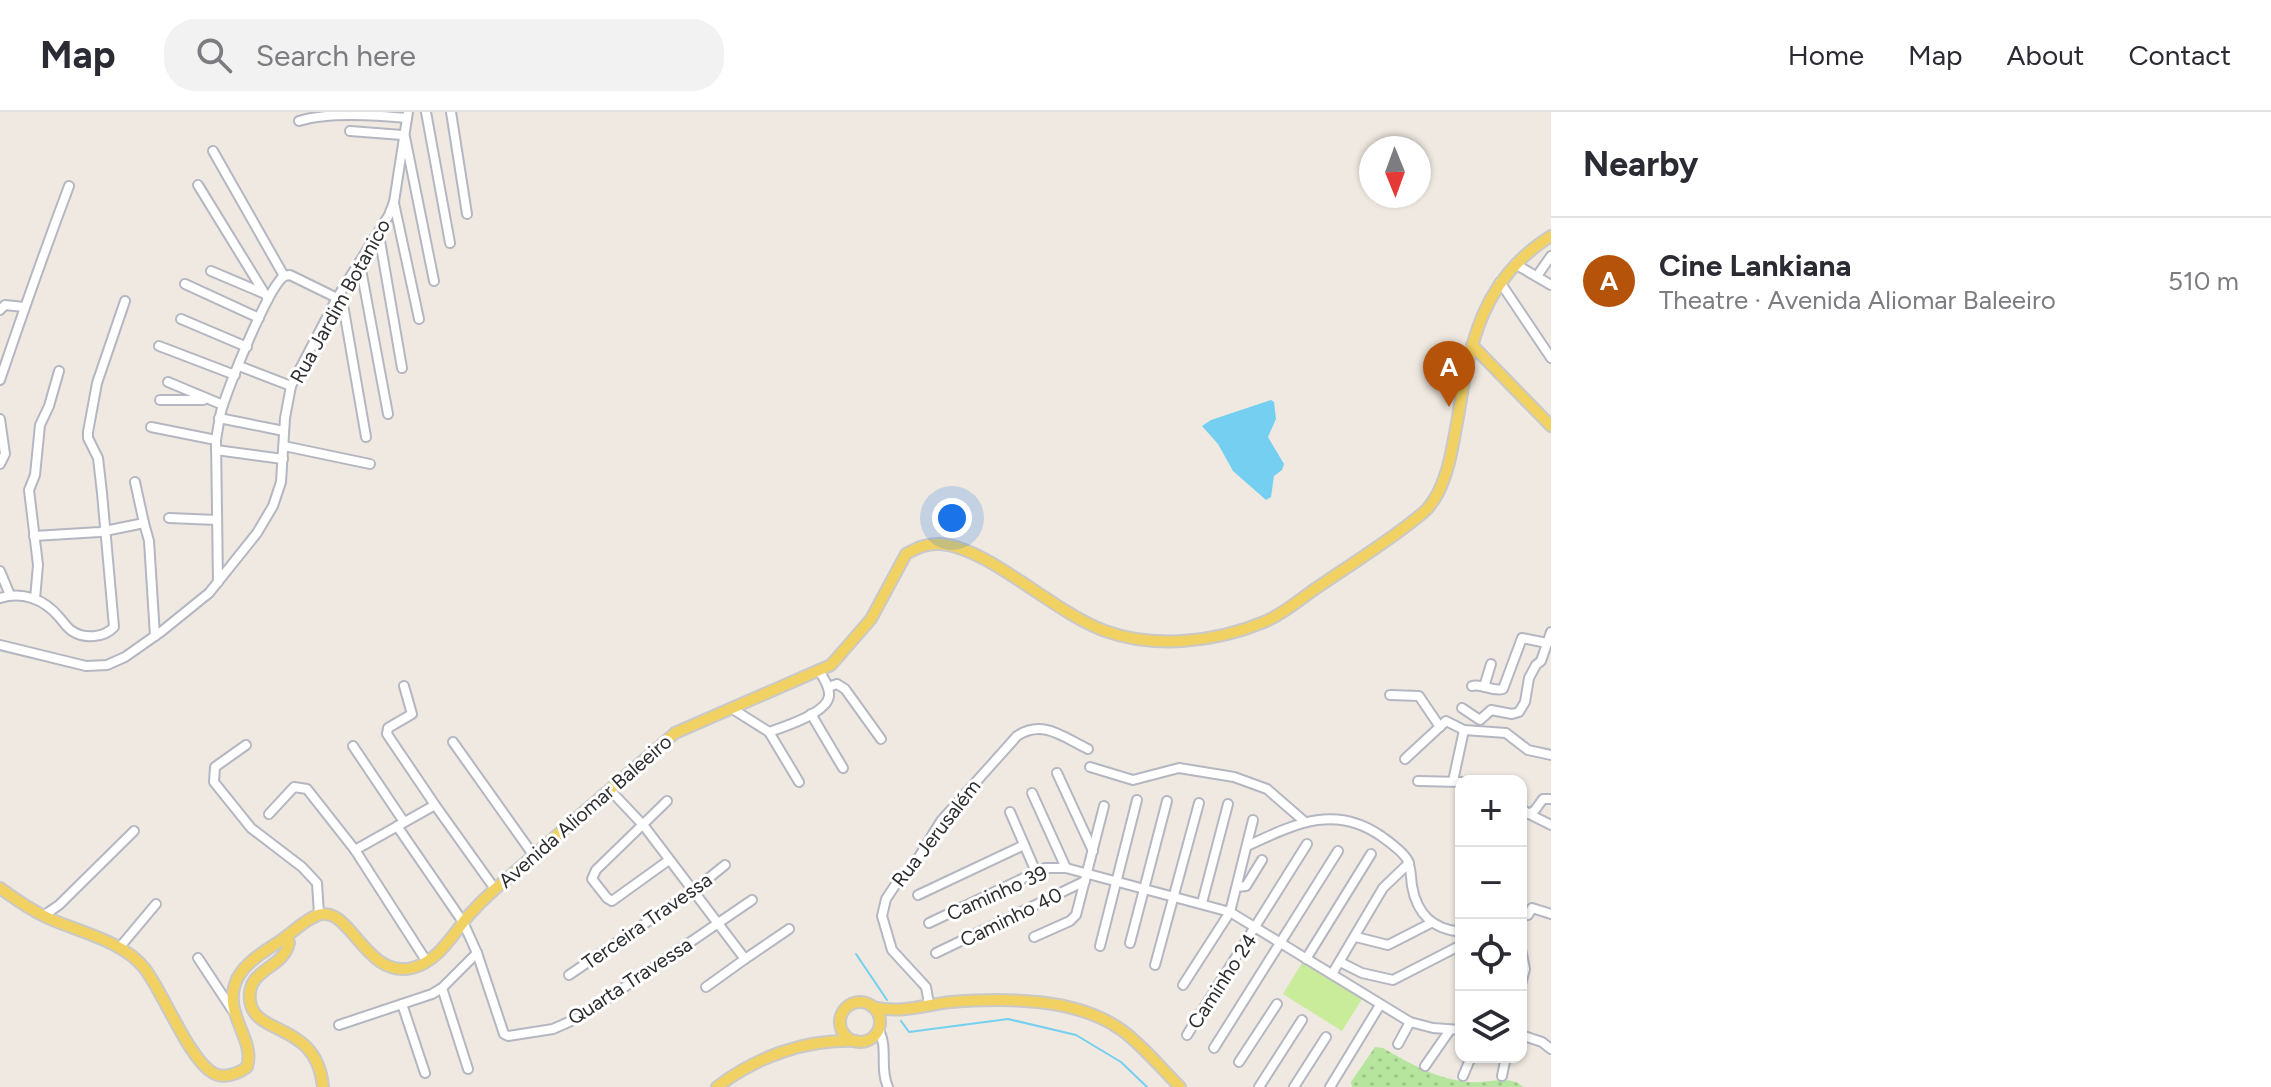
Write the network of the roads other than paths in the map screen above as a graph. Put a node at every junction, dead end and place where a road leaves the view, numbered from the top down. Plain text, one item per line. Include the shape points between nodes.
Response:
1 (426, 112) edge
2 (451, 112) edge
3 (348, 114) edge
4 (380, 114) edge
5 (407, 115) edge
6 (299, 121) dead end
7 (350, 131) dead end
8 (403, 133) junction
9 (213, 151) dead end
10 (198, 185) dead end
11 (69, 186) dead end
12 (394, 202) junction
13 (467, 214) dead end
14 (379, 235) junction
15 (1551, 236) edge
16 (450, 243) dead end
17 (1551, 256) edge
18 (360, 263) junction
19 (1515, 264) junction
20 (211, 271) dead end
21 (284, 276) junction
22 (1537, 276) junction
23 (434, 281) dead end
24 (1500, 282) junction
25 (185, 284) dead end
26 (1551, 285) edge
27 (266, 296) junction
28 (339, 296) junction
29 (125, 301) dead end
30 (24, 307) junction
31 (0, 310) edge
32 (259, 318) junction
33 (181, 319) dead end
34 (419, 319) dead end
35 (1472, 345) junction
36 (159, 346) dead end
37 (247, 347) junction
38 (1551, 358) edge
39 (402, 368) dead end
40 (237, 370) junction
41 (59, 371) dead end
42 (0, 380) edge
43 (168, 382) dead end
44 (291, 386) junction
45 (160, 400) dead end
46 (208, 400) junction
47 (223, 405) junction
48 (388, 414) dead end
49 (219, 418) junction
50 (0, 419) edge
51 (1551, 426) edge
52 (151, 427) dead end
53 (284, 431) junction
54 (366, 437) dead end
55 (216, 440) junction
56 (284, 446) junction
57 (216, 450) junction
58 (283, 459) junction
59 (0, 464) edge
60 (370, 464) dead end
61 (135, 482) dead end
62 (169, 518) dead end
63 (217, 520) junction
64 (144, 523) junction
65 (105, 530) junction
66 (34, 536) junction
67 (0, 571) edge
68 (218, 582) junction
69 (10, 595) junction
70 (0, 598) edge
71 (35, 599) junction
72 (1551, 632) edge
73 (155, 636) junction
74 (1547, 643) junction
75 (0, 645) edge
76 (1491, 664) dead end
77 (820, 672) junction
78 (404, 686) dead end
79 (1472, 686) dead end
80 (828, 687) junction
81 (1484, 687) junction
82 (1390, 695) dead end
83 (731, 708) junction
84 (1462, 708) dead end
85 (811, 714) junction
86 (1440, 727) junction
87 (1464, 730) junction
88 (769, 732) junction
89 (881, 739) dead end
90 (453, 742) dead end
91 (246, 745) dead end
92 (353, 746) dead end
93 (1088, 749) dead end
94 (1551, 755) edge
95 (1405, 759) dead end
96 (1090, 767) dead end
97 (843, 768) dead end
98 (1057, 773) dead end
99 (1458, 775) edge
100 (1418, 781) dead end
101 (1455, 781) edge
102 (799, 782) dead end
103 (609, 789) junction
104 (1032, 793) dead end
105 (1550, 798) edge
106 (1137, 800) dead end
107 (667, 801) dead end
108 (1167, 801) dead end
109 (1199, 803) dead end
110 (1228, 804) dead end
111 (435, 805) junction
112 (1104, 806) dead end
113 (1527, 811) edge
114 (1010, 812) dead end
115 (1527, 812) edge
116 (269, 814) dead end
117 (1253, 820) dead end
118 (1305, 822) junction
119 (400, 824) junction
120 (1551, 825) edge
121 (644, 826) junction
122 (134, 831) dead end
123 (1307, 844) dead end
124 (1024, 845) junction
125 (1247, 846) junction
126 (355, 850) junction
127 (1338, 851) dead end
128 (1093, 852) junction
129 (1371, 854) dead end
130 (534, 856) junction
131 (669, 860) junction
132 (1262, 860) dead end
133 (1409, 863) junction
134 (725, 865) dead end
135 (1066, 868) junction
136 (1036, 872) junction
137 (1086, 877) junction
138 (1117, 882) junction
139 (1237, 887) junction
140 (0, 888) edge
141 (495, 889) junction
142 (1144, 889) junction
143 (694, 890) junction
144 (918, 895) dead end
145 (1173, 896) junction
146 (0, 899) edge
147 (15, 899) junction
148 (752, 900) dead end
149 (1202, 903) junction
150 (156, 904) dead end
151 (1230, 912) junction
152 (319, 914) junction
153 (1551, 914) edge
154 (1527, 915) edge
155 (43, 916) junction
156 (463, 922) junction
157 (719, 923) junction
158 (929, 923) dead end
159 (1431, 923) junction
160 (1257, 927) junction
161 (789, 929) dead end
162 (1455, 930) edge
163 (1034, 937) dead end
164 (1356, 937) junction
165 (288, 939) junction
166 (1130, 943) dead end
167 (1281, 943) junction
168 (1100, 946) dead end
169 (119, 948) junction
170 (1455, 948) edge
171 (477, 953) junction
172 (936, 953) dead end
173 (198, 958) dead end
174 (745, 959) junction
175 (1306, 959) junction
176 (427, 962) junction
177 (1340, 962) junction
178 (1155, 965) dead end
179 (1332, 974) junction
180 (569, 975) dead end
181 (1183, 985) dead end
182 (706, 987) dead end
183 (442, 988) junction
184 (402, 1004) junction
185 (929, 1004) junction
186 (1277, 1004) dead end
187 (1380, 1005) junction
188 (873, 1007) junction
189 (233, 1011) junction
190 (899, 1012) junction
191 (1302, 1020) dead end
192 (1410, 1022) junction
193 (339, 1025) dead end
194 (840, 1025) junction
195 (879, 1027) junction
196 (1450, 1030) junction
197 (1455, 1030) edge
198 (1187, 1035) dead end
199 (1326, 1037) dead end
200 (1527, 1037) edge
201 (856, 1041) junction
202 (826, 1043) junction
203 (1398, 1044) dead end
204 (1214, 1048) dead end
205 (1551, 1049) edge
206 (1239, 1062) dead end
207 (1468, 1063) edge
208 (1505, 1063) edge
209 (1425, 1066) dead end
210 (468, 1069) dead end
211 (425, 1073) dead end
212 (1463, 1076) dead end
213 (1502, 1076) dead end
214 (323, 1087) edge
215 (717, 1087) edge
216 (888, 1087) edge
217 (1180, 1087) edge
218 (1259, 1087) edge
219 (1294, 1087) edge
220 (1330, 1087) edge

1 - 16 street
2 - 13 street
3 - 4 street
3 - 6 street
4 - 5 street
5 - 8 street, Rua Jardim Botanico
7 - 8 street
8 - 12 street, Rua Jardim Botanico
8 - 23 street
9 - 21 street
10 - 27 street
11 - 30 street
12 - 14 street, Rua Jardim Botanico
12 - 34 street
14 - 18 street, Rua Jardim Botanico
14 - 39 street
15 - 19 main road, Avenida Aliomar Baleeiro
17 - 22 street
18 - 28 street, Rua Jardim Botanico
18 - 48 street
19 - 22 street
19 - 24 main road, Avenida Aliomar Baleeiro
20 - 27 street
21 - 27 street
21 - 28 street
22 - 26 street
24 - 35 main road, Avenida Aliomar Baleeiro
24 - 38 street
25 - 32 street
27 - 32 street
28 - 44 street, Rua Jardim Botanico
28 - 54 street
29 - 65 street via 97,383 88,432 98,458
30 - 31 street via 5,305
30 - 42 street
32 - 37 street
33 - 37 street
35 - 51 main road
35 - 77 main road, Avenida Aliomar Baleeiro via 1452,453 1431,505 1267,621 1203,640 1125,636 1057,607 968,550 927,545 906,554 863,630
36 - 40 street
37 - 40 street
40 - 44 street
40 - 47 street
41 - 66 street via 40,425 30,487
43 - 46 street
44 - 53 street, Rua Jardim Botanico
45 - 46 street
46 - 47 street
47 - 49 street
49 - 53 street
49 - 55 street
50 - 59 street via 5,454
52 - 55 street
53 - 56 street, Rua Jardim Botanico
55 - 57 street
56 - 58 street, Rua Jardim Botanico
56 - 60 street
57 - 58 street
57 - 63 street
58 - 68 street, Rua Jardim Botanico via 273,506
61 - 64 street
62 - 63 street
63 - 68 street
64 - 65 street
64 - 73 street
65 - 66 street
65 - 71 street via 112,630 76,633
66 - 71 street
67 - 69 street
68 - 73 street, Rua Jardim Botanico
69 - 70 street
69 - 71 street
72 - 74 street
73 - 75 street, Rua Jardim Botanico via 115,662 98,666
74 - 81 street via 1522,638 1505,686
74 - 84 street via 1516,714 1491,710 1480,720
76 - 81 street
77 - 80 street
77 - 83 main road, Avenida Aliomar Baleeiro
78 - 111 street via 412,714 388,728 387,734
79 - 81 street
80 - 85 street via 827,702
80 - 89 street via 837,684 845,689
82 - 86 street via 1419,696
83 - 88 street
83 - 103 main road, Avenida Aliomar Baleeiro via 675,733
85 - 88 street
85 - 97 street
86 - 87 street via 1446,721
86 - 95 street
87 - 94 street via 1500,731 1528,750
87 - 99 street
88 - 102 street
90 - 130 street
91 - 152 street via 215,767 214,782 251,828 317,883
92 - 119 street
93 - 185 street, Rua Jerusalém via 1042,728 1021,733 941,821 914,865 890,891 882,916 892,950 926,987
96 - 118 street via 1133,780 1179,768 1234,777 1267,789
98 - 128 street
100 - 101 street
103 - 121 street
103 - 130 main road, Avenida Aliomar Baleeiro
104 - 135 street
105 - 113 street
106 - 138 street
107 - 121 street
108 - 142 street
109 - 145 street
110 - 149 street
111 - 119 street
111 - 141 street
112 - 128 street
114 - 124 street
115 - 120 street
116 - 126 street via 294,787 304,787
117 - 125 street
118 - 125 street
118 - 133 street via 1326,818 1358,823
119 - 126 street
119 - 156 street
121 - 131 street
121 - 131 street via 592,875 595,885 612,901
122 - 155 street
123 - 160 street, Caminho 24
124 - 136 street
124 - 144 street
125 - 139 street
126 - 176 street
127 - 167 street
128 - 137 street
129 - 175 street
130 - 141 main road, Avenida Aliomar Baleeiro
131 - 143 street
132 - 139 street via 1246,886
133 - 159 street via 1416,906
133 - 164 street via 1383,888
134 - 143 street, Terceira Travessa
135 - 136 street, Caminho 39
135 - 137 street
136 - 158 street, Caminho 39
137 - 138 street
137 - 163 street via 1073,919
137 - 172 street, Caminho 40
138 - 142 street
138 - 168 street
139 - 151 street
140 - 147 main road
141 - 156 main road, Avenida Aliomar Baleeiro
142 - 145 street
142 - 166 street
143 - 157 street
143 - 180 street, Terceira Travessa
145 - 149 street
145 - 178 street
146 - 147 street
147 - 155 main road
148 - 157 street, Quarta Travessa
149 - 151 street
150 - 169 street
151 - 160 street
151 - 181 street
152 - 165 main road
152 - 176 main road via 338,918 370,955 388,967 409,969
153 - 154 street via 1532,908
155 - 169 main road
156 - 171 street
156 - 176 main road, Avenida Aliomar Baleeiro
157 - 171 street, Quarta Travessa via 582,1016 525,1035 508,1036 502,1029
157 - 174 street
159 - 162 street
159 - 164 street via 1388,945
160 - 167 street
160 - 198 street, Caminho 24
161 - 174 street
164 - 177 street
165 - 189 main road via 242,971
165 - 214 main road via 281,960 254,979 252,1007 265,1022 305,1043
167 - 175 street
167 - 204 street
169 - 189 main road via 146,970 211,1077 239,1073 249,1061
170 - 177 street via 1393,980
171 - 183 street
173 - 189 street
174 - 182 street
175 - 179 street
177 - 179 street
179 - 187 street
183 - 184 street
183 - 210 street
184 - 193 street
184 - 211 street
185 - 190 main road
185 - 217 main road via 1027,999 1083,1013 1124,1032
186 - 206 street
187 - 192 street
187 - 220 street
188 - 190 main road
188 - 194 main road via 862,1002 850,1005
188 - 195 main road
190 - 195 main road
191 - 218 street
192 - 196 street
192 - 203 street
194 - 201 main road via 845,1036
194 - 202 main road
195 - 201 main road via 873,1037
195 - 216 street
196 - 197 street
196 - 209 street
199 - 219 street
200 - 205 street
201 - 202 main road
202 - 215 main road via 765,1057
207 - 212 street
208 - 213 street

